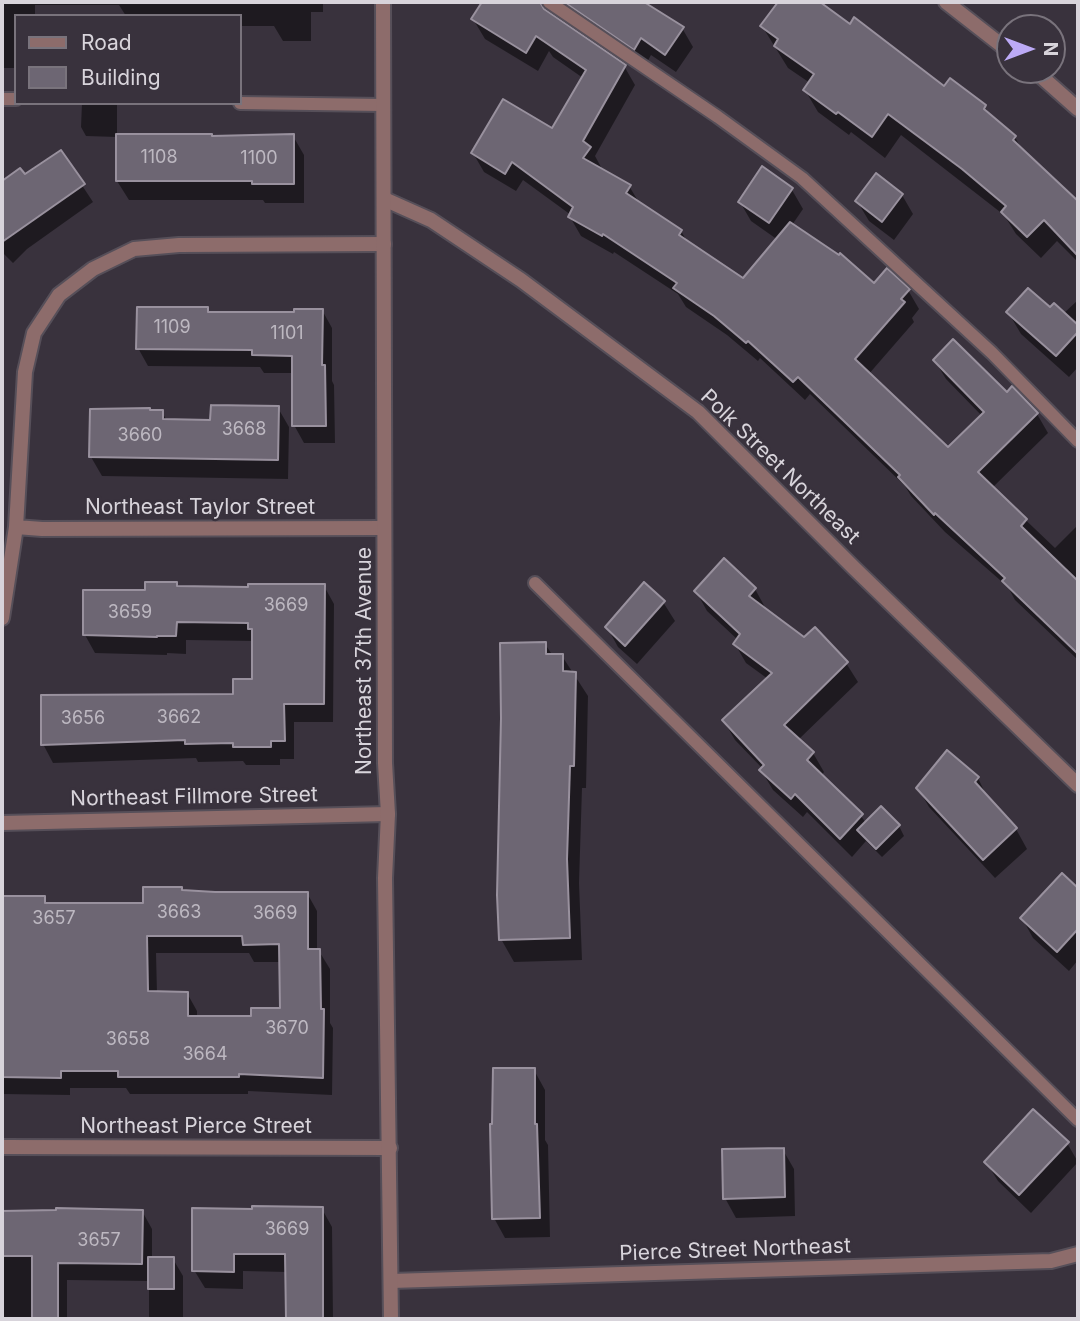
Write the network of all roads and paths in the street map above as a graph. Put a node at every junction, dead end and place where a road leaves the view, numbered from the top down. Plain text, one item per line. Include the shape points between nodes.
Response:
1 (383, 2) edge
2 (549, 2) edge
3 (946, 2) edge
4 (996, 41) edge
5 (1049, 84) edge
6 (242, 103) edge
7 (383, 105) junction
8 (1078, 110) edge
9 (384, 199) junction
10 (384, 244) junction
11 (1078, 441) edge
12 (16, 527) junction
13 (384, 528) junction
14 (535, 583) dead end
15 (2, 618) edge
16 (1078, 785) edge
17 (388, 814) junction
18 (2, 823) edge
19 (1078, 1120) edge
20 (2, 1147) edge
21 (390, 1148) junction
22 (1078, 1254) edge
23 (391, 1281) junction
24 (391, 1319) edge

1 - 7 street, Northeast 37th Avenue
2 - 11 lane via 802,178 992,353
3 - 4 street
5 - 8 street
6 - 7 lane
7 - 9 street, Northeast 37th Avenue
9 - 10 street, Northeast 37th Avenue
9 - 16 street, Polk Street Northeast via 431,220 522,280 698,412
10 - 12 street via 134,249 93,269 59,295 34,333 25,372
10 - 13 street, Northeast 37th Avenue
12 - 13 street, Northeast Taylor Street
12 - 15 street
13 - 17 street, Northeast 37th Avenue
14 - 19 lane
17 - 18 street, Northeast Fillmore Street
17 - 21 street, Northeast 37th Avenue
20 - 21 street, Northeast Pierce Street
21 - 23 street, Northeast 37th Avenue
22 - 23 street, Pierce Street Northeast via 1051,1261
23 - 24 street, Northeast 37th Avenue

